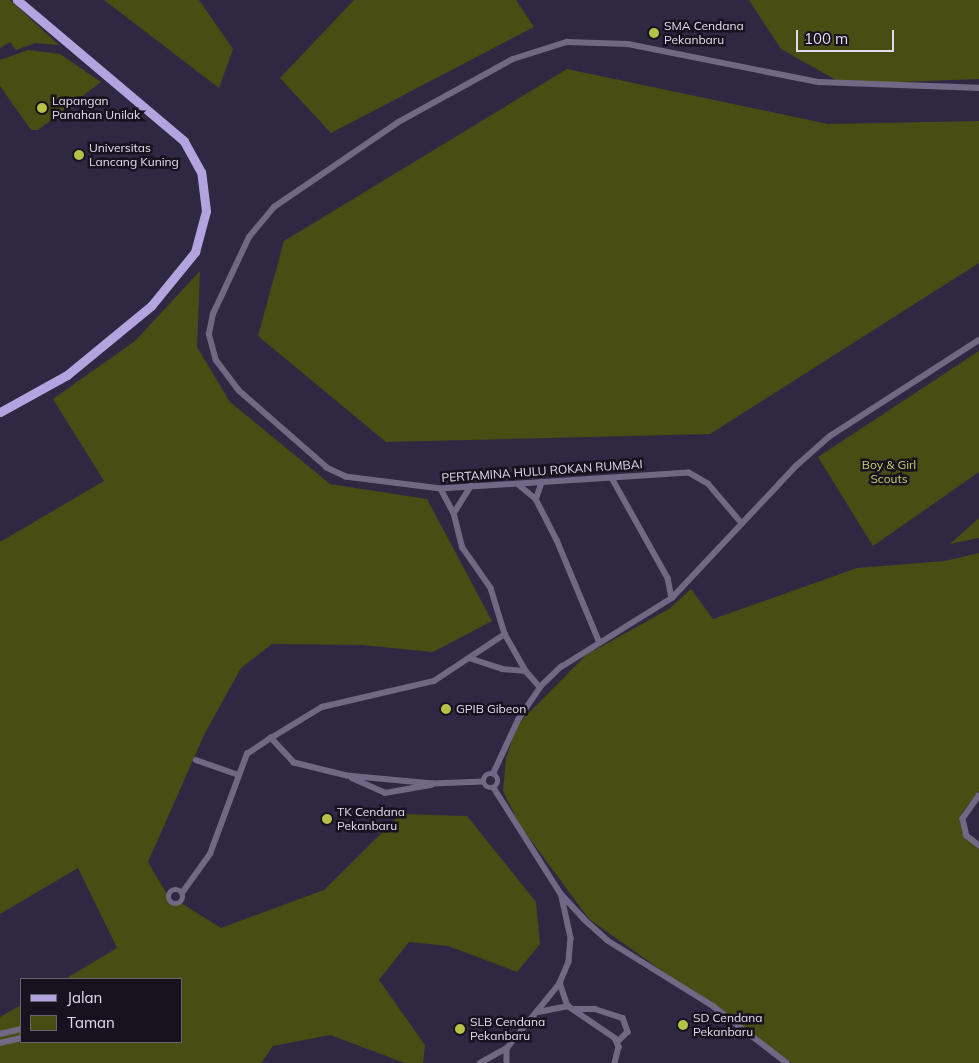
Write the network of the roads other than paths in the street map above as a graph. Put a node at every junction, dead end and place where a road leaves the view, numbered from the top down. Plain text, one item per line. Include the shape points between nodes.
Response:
1 (17, 0) edge
2 (979, 88) edge
3 (979, 340) edge
4 (0, 412) edge
5 (612, 478) junction
6 (542, 482) junction
7 (518, 484) junction
8 (471, 486) junction
9 (441, 489) junction
10 (536, 500) junction
11 (454, 513) junction
12 (742, 524) junction
13 (672, 598) junction
14 (505, 634) junction
15 (598, 641) junction
16 (469, 658) junction
17 (526, 671) junction
18 (540, 687) junction
19 (271, 738) junction
20 (196, 760) dead end
21 (236, 774) junction
22 (493, 774) junction
23 (347, 776) junction
24 (484, 782) junction
25 (433, 784) junction
26 (494, 788) junction
27 (979, 796) edge
28 (979, 845) edge
29 (182, 893) dead end
30 (561, 894) junction
31 (560, 983) junction
32 (568, 1006) junction
33 (574, 1010) junction
34 (538, 1012) junction
35 (20, 1029) edge
36 (0, 1034) edge
37 (20, 1038) edge
38 (618, 1042) junction
39 (0, 1043) edge
40 (507, 1048) junction
41 (480, 1063) edge
42 (507, 1063) edge
43 (615, 1063) edge
44 (787, 1063) edge

1 - 4 main road via 184,140 202,172 206,211 195,252 151,306 67,375
2 - 9 street, PERTAMINA HULU ROKAN RUMBAI via 819,82 620,43 567,42 513,59 397,123 274,207 249,237 213,314 209,334 216,361 239,391 327,468 346,477
3 - 12 street via 830,436
5 - 6 street, PERTAMINA HULU ROKAN RUMBAI
5 - 12 street, PERTAMINA HULU ROKAN RUMBAI via 689,473 708,484
5 - 13 street via 668,578
6 - 7 street, PERTAMINA HULU ROKAN RUMBAI
6 - 10 street
7 - 8 street, PERTAMINA HULU ROKAN RUMBAI
7 - 10 street
8 - 9 street, PERTAMINA HULU ROKAN RUMBAI
8 - 11 street
9 - 11 street
10 - 15 street
11 - 14 street via 463,548 491,588
12 - 13 street
13 - 15 street
14 - 16 street
14 - 17 street
15 - 18 street
16 - 17 street via 502,669
16 - 19 street via 434,681 322,707
17 - 18 street
18 - 22 street via 510,736
19 - 21 street via 247,754
19 - 23 street via 294,763
20 - 21 street
21 - 29 street via 210,854
22 - 24 street via 486,776
22 - 26 street via 498,781
23 - 25 street
23 - 25 street via 386,793
24 - 25 street
24 - 26 street
26 - 30 street
27 - 28 street via 963,819 967,836
30 - 31 street via 571,938 570,962
30 - 44 street via 607,940 713,1006
31 - 32 street
31 - 34 street
32 - 33 street
32 - 34 street
33 - 38 street
33 - 38 street via 595,1009 623,1018 628,1032
34 - 40 street
35 - 36 street
37 - 39 street
38 - 43 street
40 - 41 street
40 - 42 street

